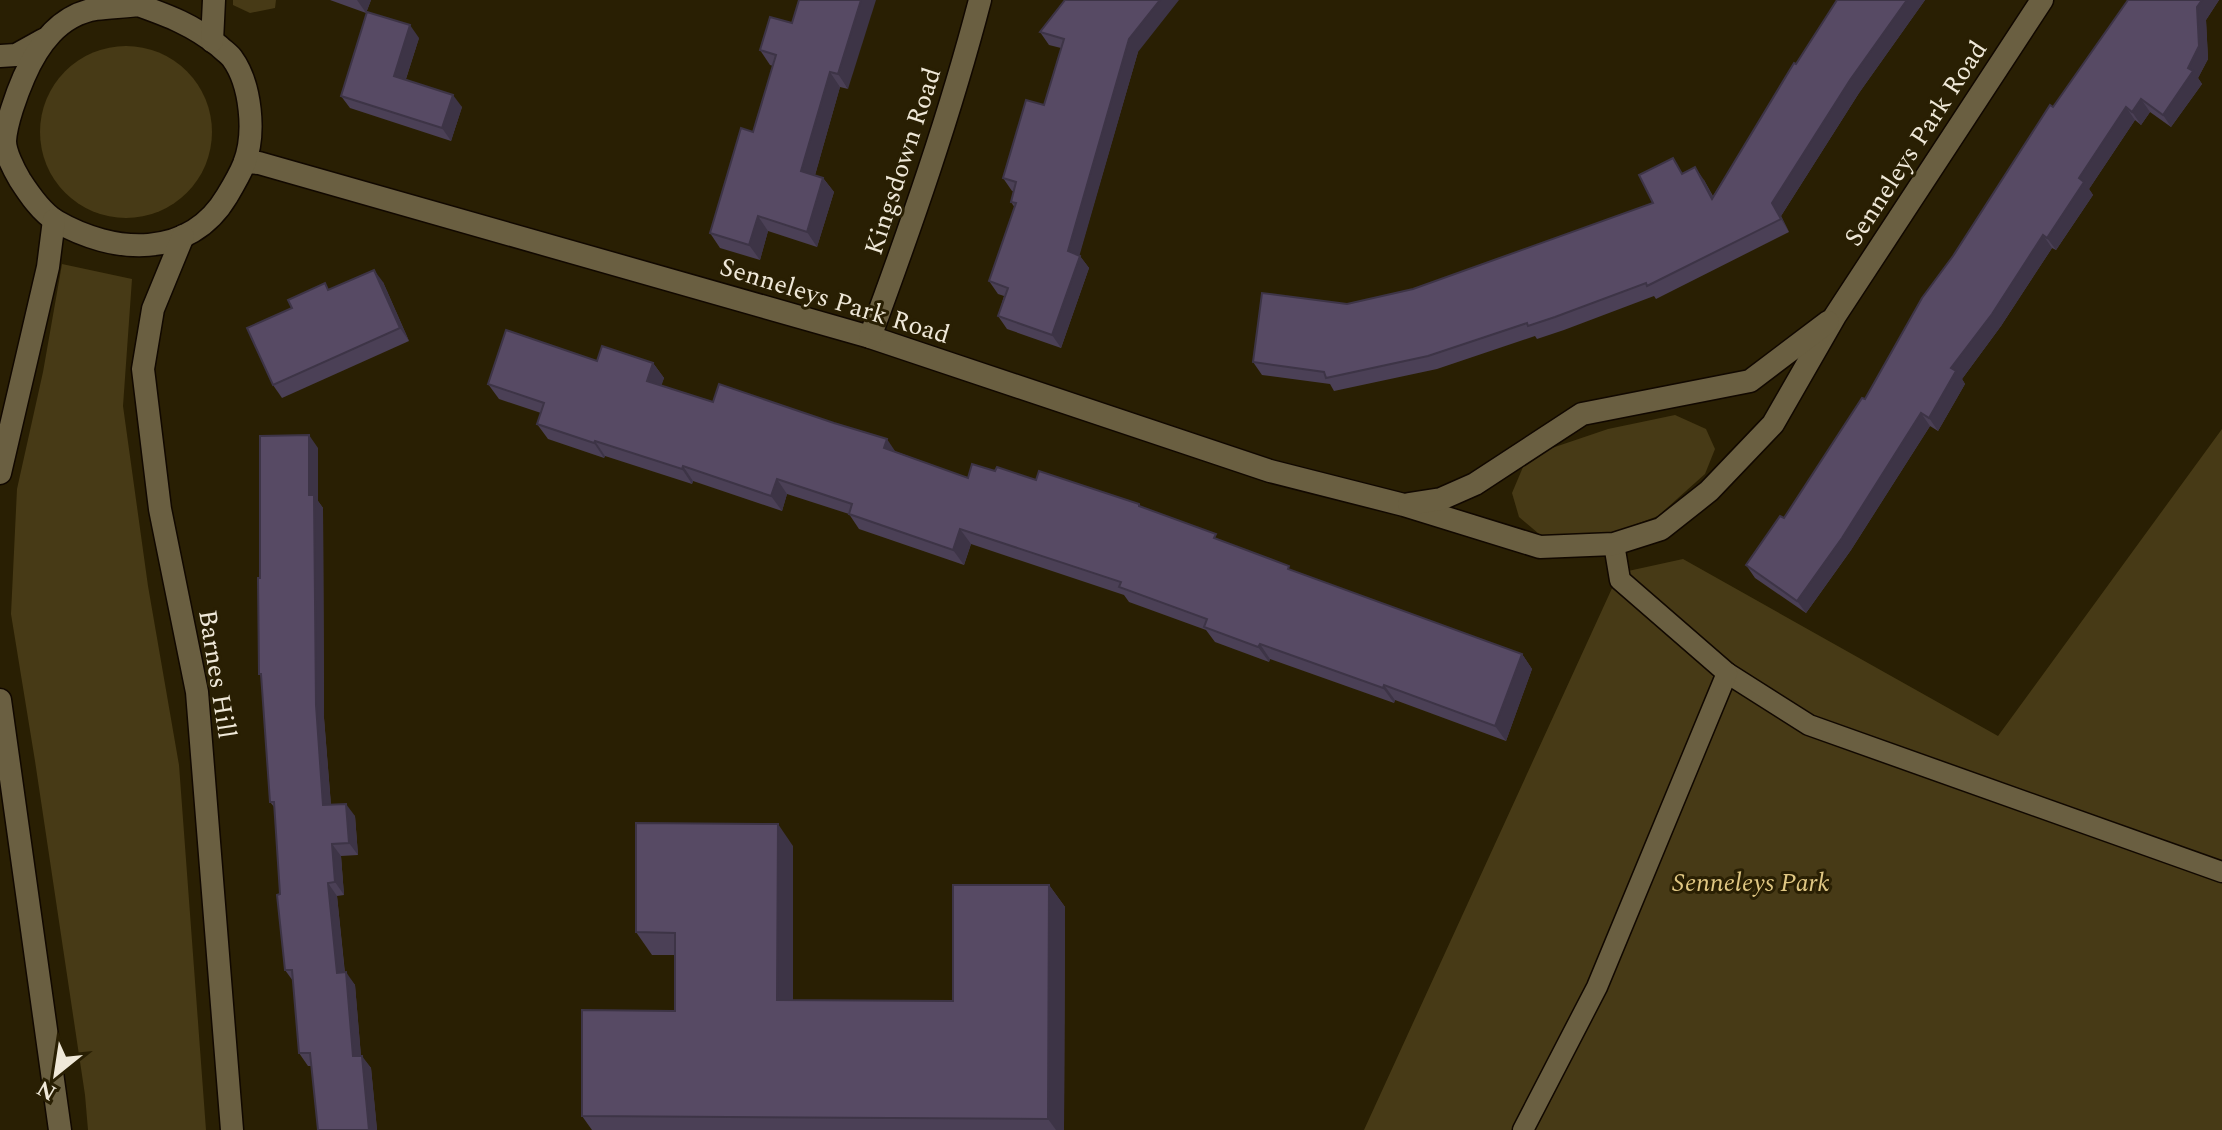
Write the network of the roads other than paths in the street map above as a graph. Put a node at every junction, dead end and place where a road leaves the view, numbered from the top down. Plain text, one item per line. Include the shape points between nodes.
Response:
1 (214, 0) edge
2 (980, 0) edge
3 (2042, 0) edge
4 (95, 5) edge
5 (43, 40) junction
6 (212, 41) junction
7 (0, 56) edge
8 (2, 140) edge
9 (245, 162) junction
10 (54, 220) junction
11 (183, 236) junction
12 (1835, 316) junction
13 (870, 337) junction
14 (0, 473) edge
15 (1404, 505) junction
16 (1614, 544) junction
17 (1727, 673) junction
18 (0, 700) edge
19 (2222, 872) edge
20 (60, 1130) edge
21 (232, 1130) edge
22 (1523, 1130) edge

1 - 6 street
2 - 13 street, Kingsdown Road via 959,80
3 - 12 street, Senneleys Park Road
4 - 5 street
4 - 6 street via 138,5 180,20
5 - 7 street via 16,55
5 - 8 street via 16,94
6 - 9 street via 232,57 243,82 251,118
8 - 10 street via 31,197
9 - 11 street via 207,222
9 - 13 street, Senneleys Park Road
10 - 11 street via 104,242 126,245 164,245
10 - 14 street
11 - 21 street, Barnes Hill via 153,309 143,369 160,509 197,692
12 - 15 street, Senneleys Park Road via 1750,381 1582,414 1475,484 1441,499
12 - 16 street, Senneleys Park Road via 1773,424 1709,491 1661,529
13 - 15 street, Senneleys Park Road via 1270,471
15 - 16 street, Senneleys Park Road via 1540,547
16 - 17 lane via 1620,580
17 - 19 lane via 1809,725
17 - 22 lane via 1597,987
18 - 20 street

